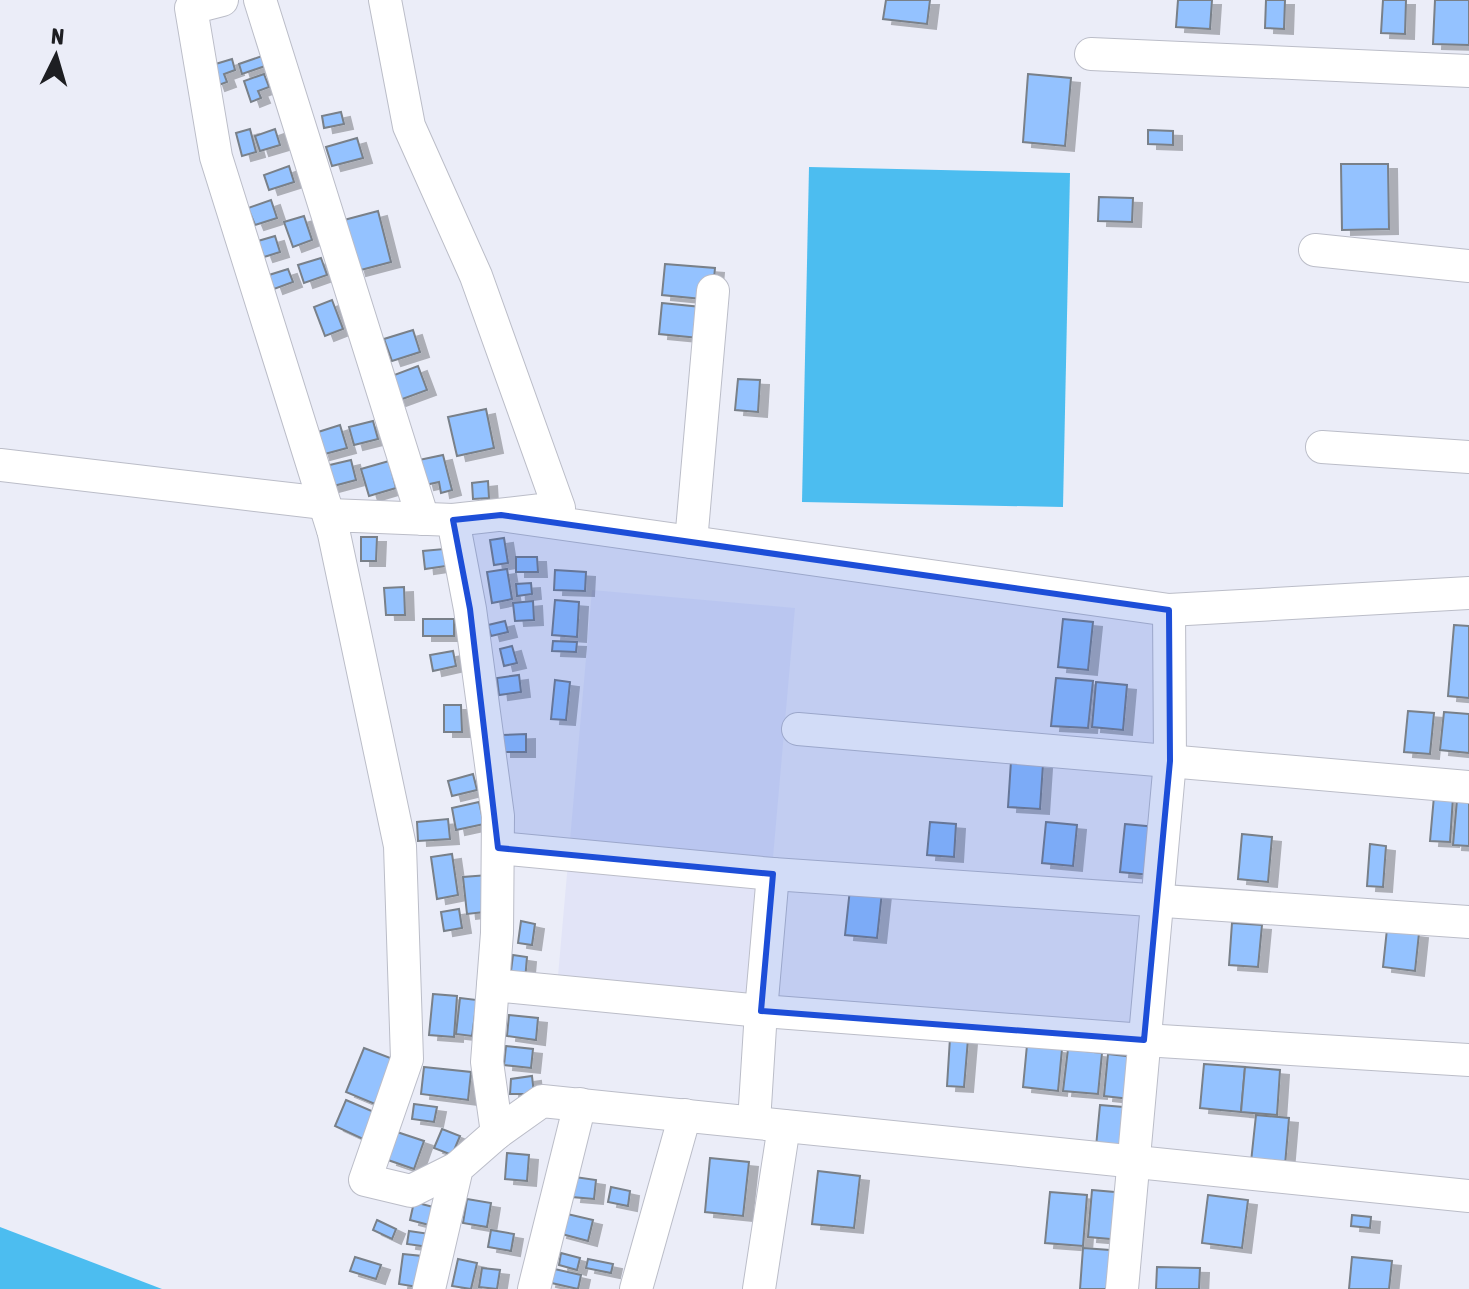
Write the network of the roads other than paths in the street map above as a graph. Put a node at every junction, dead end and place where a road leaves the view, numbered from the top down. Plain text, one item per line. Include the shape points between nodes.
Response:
1 (222, 0) edge
2 (260, 0) edge
3 (385, 0) edge
4 (1091, 54) dead end
5 (1469, 71) edge
6 (1315, 250) dead end
7 (1469, 266) edge
8 (713, 291) dead end
9 (1322, 447) dead end
10 (1469, 457) edge
11 (0, 465) edge
12 (501, 515) junction
13 (328, 517) junction
14 (438, 520) junction
15 (691, 542) junction
16 (1469, 593) edge
17 (1169, 610) junction
18 (798, 729) dead end
19 (1170, 761) junction
20 (1469, 787) edge
21 (498, 848) junction
22 (773, 874) junction
23 (1158, 900) junction
24 (1469, 922) edge
25 (493, 985) junction
26 (761, 1011) junction
27 (1144, 1040) junction
28 (1469, 1060) edge
29 (580, 1104) junction
30 (685, 1115) junction
31 (769, 1124) junction
32 (497, 1133) junction
33 (1133, 1161) junction
34 (457, 1168) junction
35 (1469, 1196) edge
36 (429, 1289) edge
37 (534, 1289) edge
38 (636, 1289) edge
39 (759, 1289) edge
40 (1122, 1289) edge

1 - 13 street via 191,8 216,157
2 - 14 street
3 - 12 street via 409,126 476,276 559,508
4 - 5 street
6 - 7 street
8 - 15 street
9 - 10 street
11 - 13 street
12 - 14 street
12 - 15 street
13 - 14 street
13 - 34 street via 400,846 407,1059 365,1180 411,1191
14 - 21 street via 470,609
15 - 17 street
16 - 17 street
17 - 19 street
18 - 19 street
19 - 20 street
19 - 23 street
21 - 22 street
21 - 25 street
22 - 23 street
22 - 26 street
23 - 24 street
23 - 27 street
25 - 26 street
25 - 32 street via 487,1062
26 - 27 street
26 - 31 street
27 - 28 street
27 - 33 street
29 - 30 street
29 - 32 street via 542,1101
29 - 37 street
30 - 31 street
30 - 38 street
31 - 33 street
31 - 39 street
32 - 34 street
33 - 35 street
33 - 40 street
34 - 36 street

